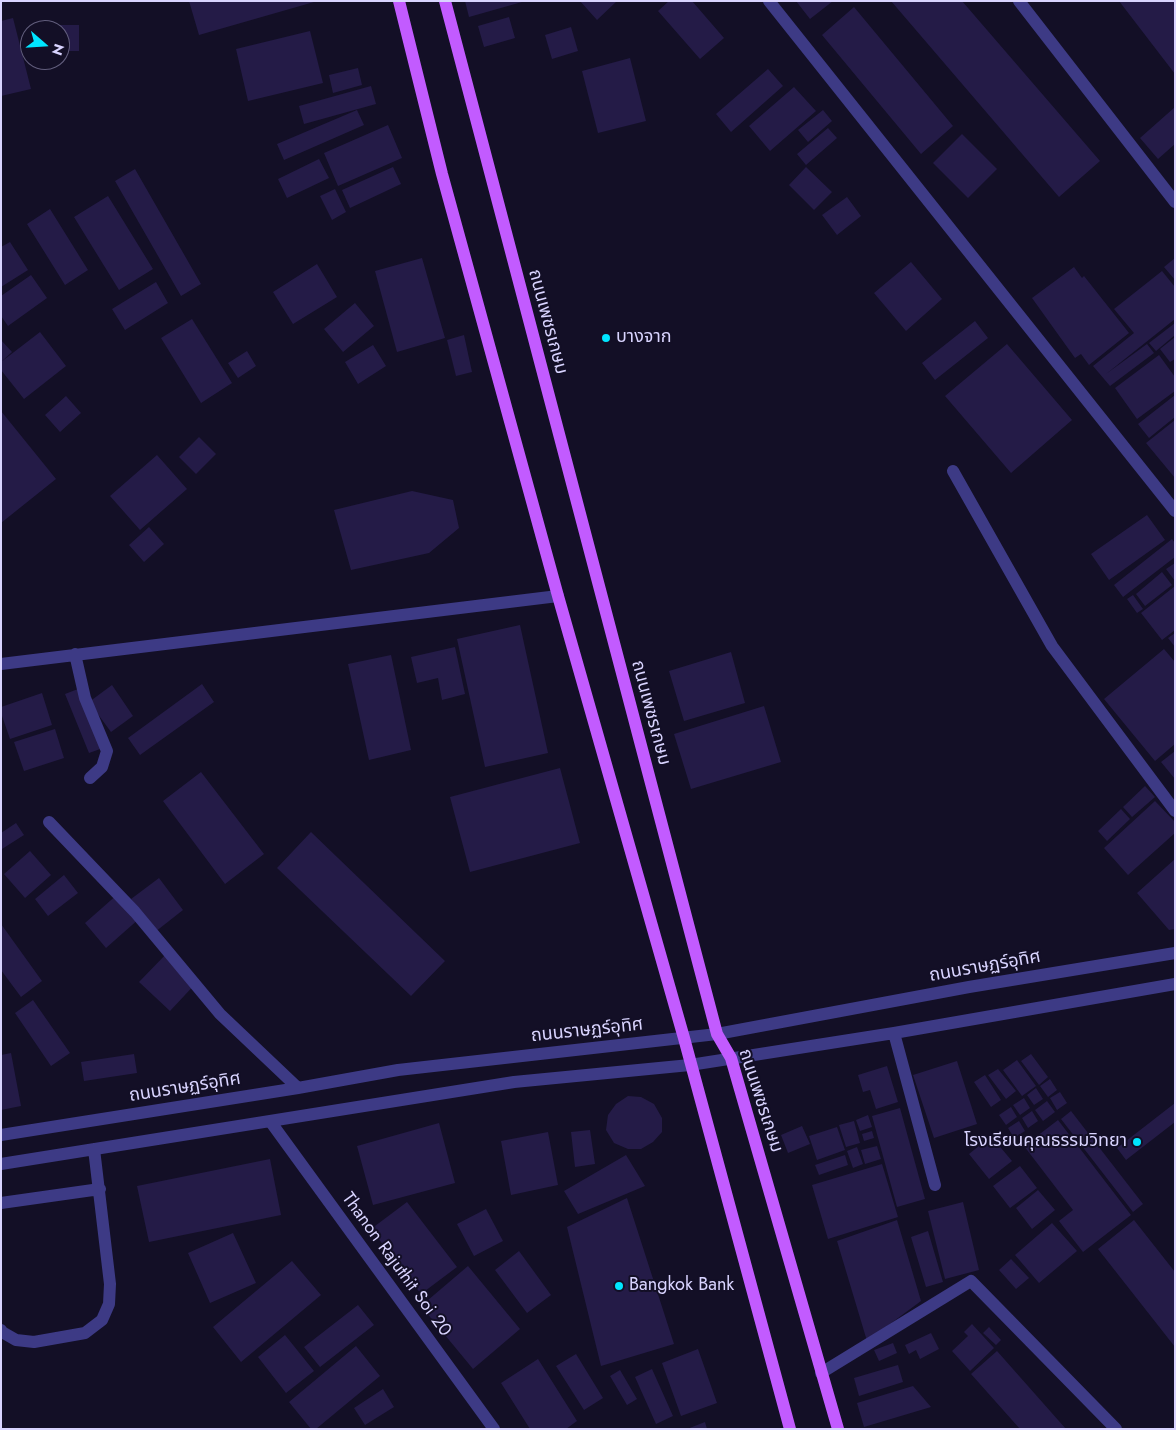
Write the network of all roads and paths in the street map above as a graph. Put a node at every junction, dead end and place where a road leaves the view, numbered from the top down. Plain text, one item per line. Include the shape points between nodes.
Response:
1 (399, 1) edge
2 (445, 1) edge
3 (769, 1) edge
4 (1019, 1) edge
5 (1175, 202) edge
6 (954, 471) dead end
7 (1175, 512) edge
8 (558, 596) junction
9 (75, 654) junction
10 (1, 664) edge
11 (90, 778) dead end
12 (1175, 811) edge
13 (49, 822) dead end
14 (1175, 953) edge
15 (1175, 984) edge
16 (894, 1033) junction
17 (717, 1034) junction
18 (684, 1038) junction
19 (731, 1058) junction
20 (690, 1065) junction
21 (298, 1088) junction
22 (270, 1121) junction
23 (1, 1136) edge
24 (94, 1149) junction
25 (1, 1164) edge
26 (935, 1185) dead end
27 (100, 1188) junction
28 (1, 1203) edge
29 (1, 1330) edge
30 (821, 1373) junction
31 (494, 1429) edge
32 (790, 1429) edge
33 (838, 1429) edge
34 (1116, 1429) edge

1 - 8 main road via 442,174
2 - 17 main road, ถนนเพชรเกษม
3 - 7 street
4 - 5 street
6 - 12 street via 1052,646
8 - 9 street
8 - 18 main road
9 - 10 street
9 - 11 street via 85,698 106,751 102,767
13 - 21 street via 135,912 220,1014
14 - 17 street, ถนนราษฏร์อุทิศ
15 - 16 street
16 - 19 street
16 - 26 street
17 - 18 street, ถนนราษฏร์อุทิศ
17 - 19 main road, ถนนเพชรเกษม
18 - 20 main road
18 - 21 street, ถนนราษฏร์อุทิศ via 398,1070
19 - 20 street
19 - 30 main road, ถนนเพชรเกษม
20 - 22 street via 514,1082
20 - 32 main road
21 - 23 street, ถนนราษฏร์อุทิศ
22 - 24 street
22 - 31 street, Thanon Rajuthit Soi 20
24 - 25 street
24 - 27 street
27 - 28 street
27 - 29 street via 110,1284 109,1304 102,1320 86,1333 34,1342 16,1340
30 - 33 main road, ถนนเพชรเกษม
30 - 34 street via 971,1281

